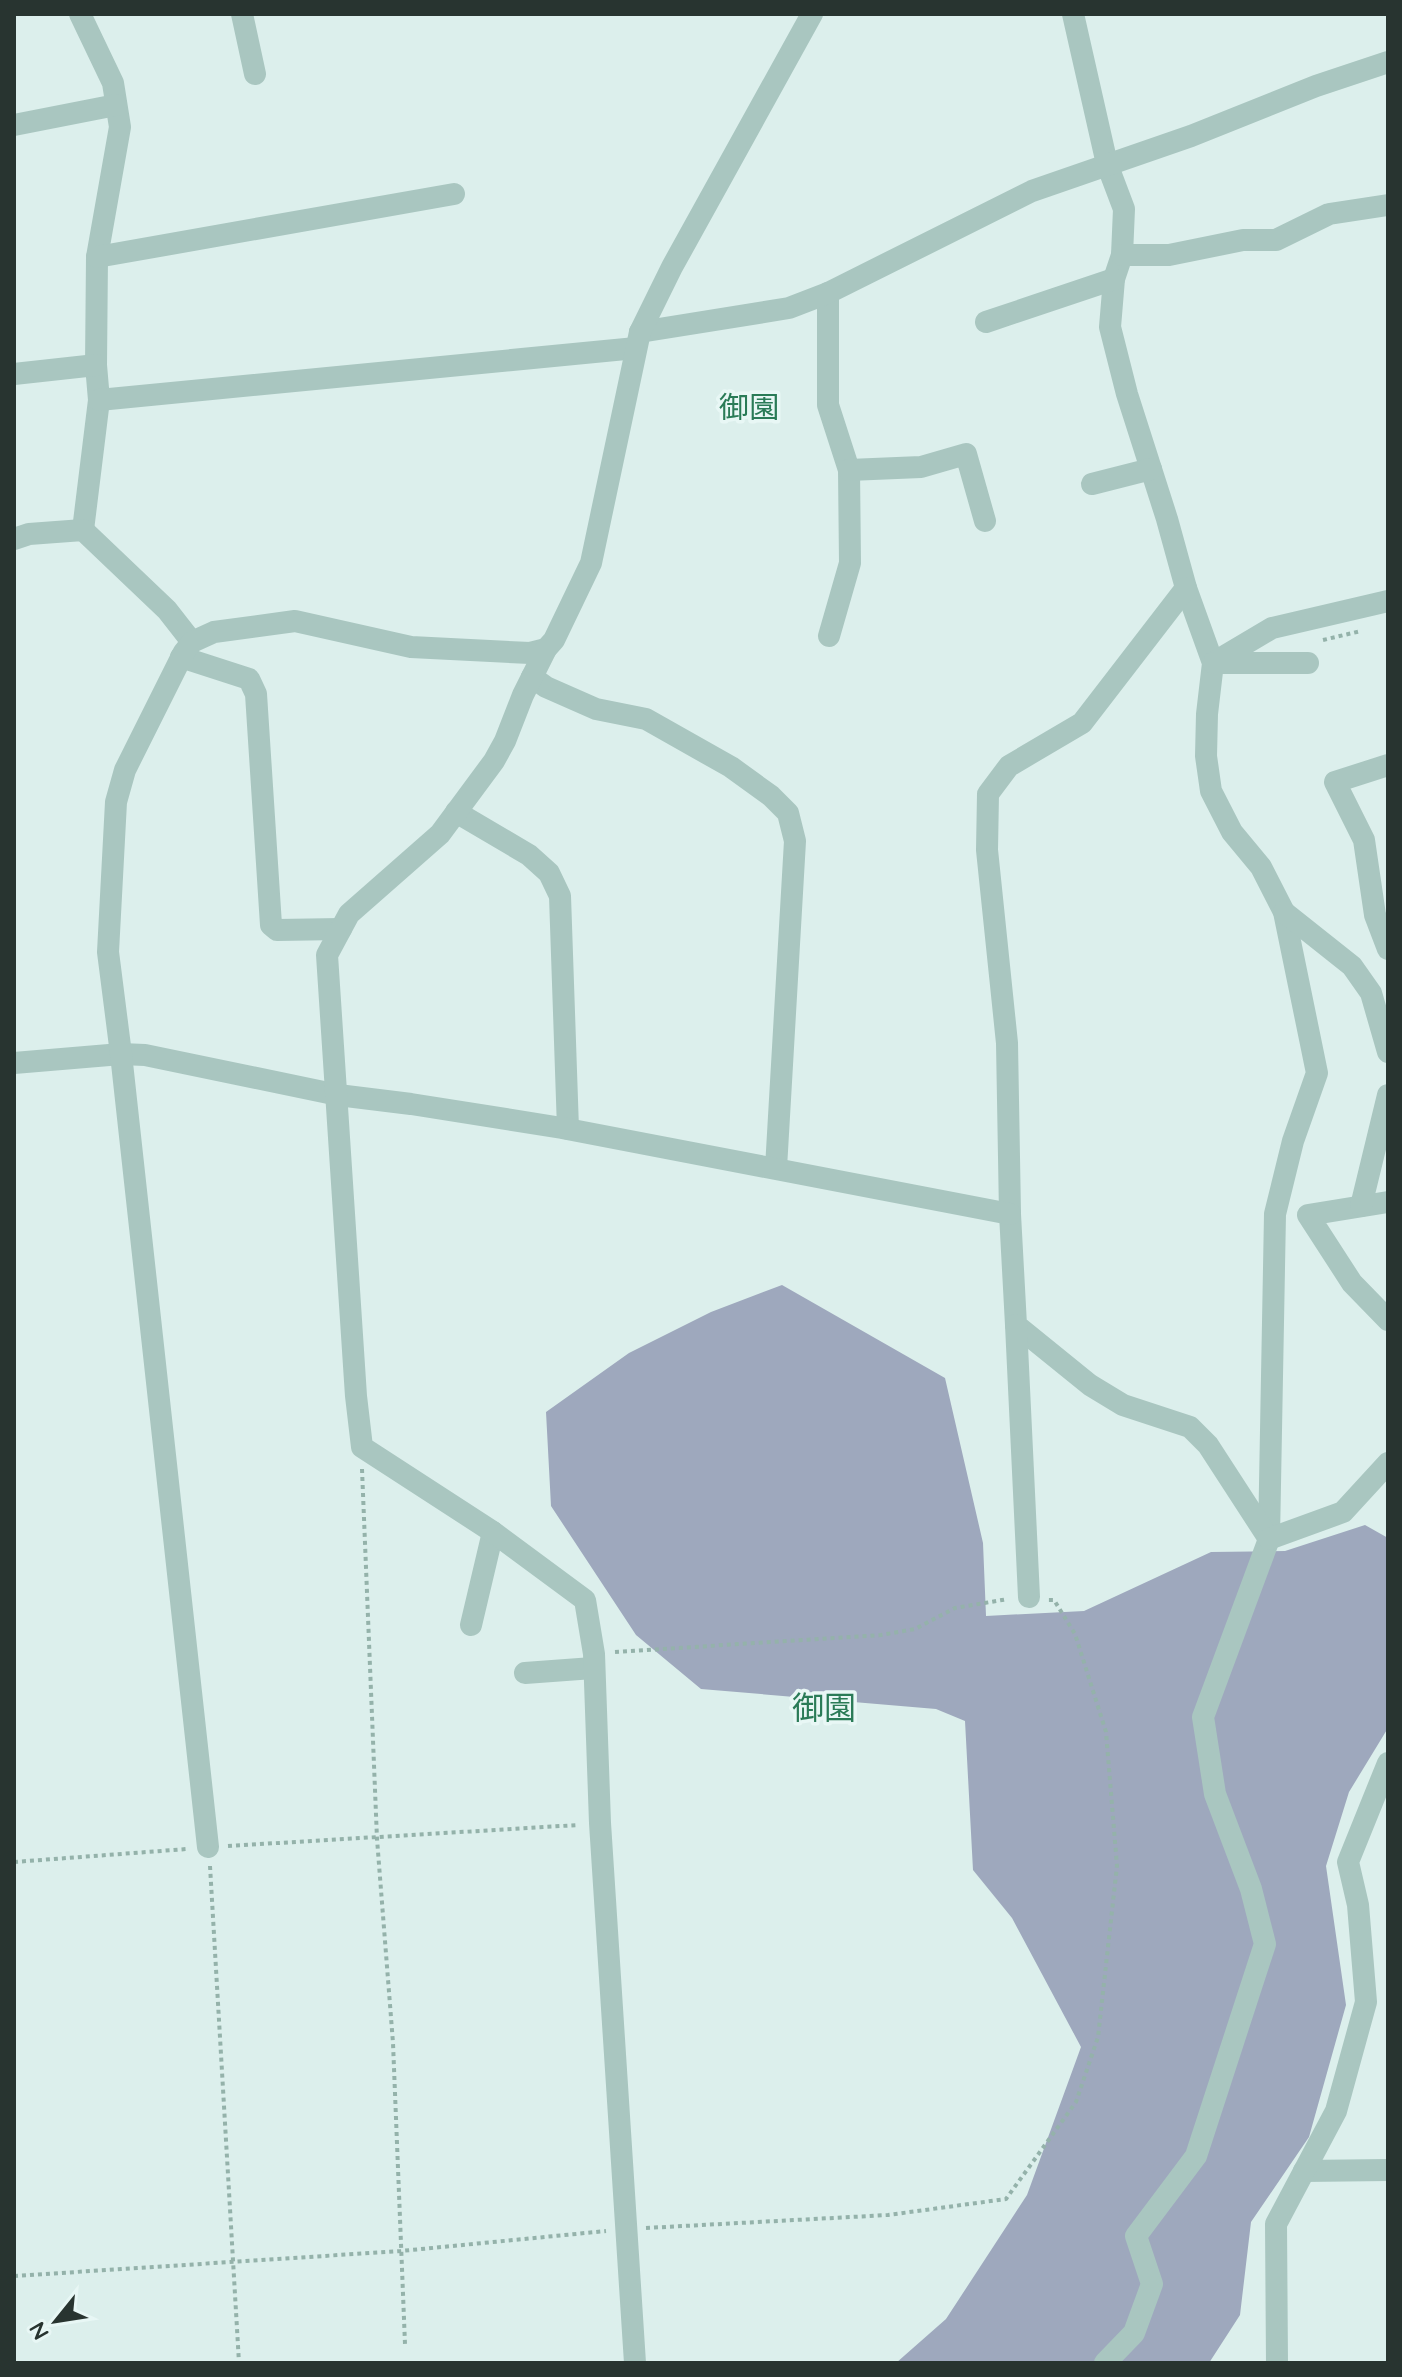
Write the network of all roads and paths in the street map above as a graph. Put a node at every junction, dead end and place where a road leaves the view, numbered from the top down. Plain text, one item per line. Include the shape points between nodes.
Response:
1 (80, 14) edge
2 (242, 14) edge
3 (812, 14) edge
4 (1073, 14) edge
5 (1388, 62) edge
6 (255, 74) dead end
7 (116, 105) junction
8 (14, 125) edge
9 (1107, 164) junction
10 (454, 194) dead end
11 (1388, 205) edge
12 (1122, 255) junction
13 (97, 257) junction
14 (1114, 279) junction
15 (828, 293) junction
16 (986, 322) dead end
17 (638, 340) junction
18 (96, 365) junction
19 (14, 374) edge
20 (99, 400) junction
21 (1151, 469) junction
22 (849, 470) junction
23 (1092, 484) dead end
24 (985, 521) dead end
25 (83, 530) junction
26 (14, 539) edge
27 (1186, 588) junction
28 (1388, 601) edge
29 (1362, 631) dead end
30 (829, 636) dead end
31 (546, 649) junction
32 (186, 650) junction
33 (1309, 653) joint
34 (1213, 663) junction
35 (532, 677) junction
36 (1388, 765) edge
37 (456, 812) junction
38 (1284, 912) junction
39 (341, 929) junction
40 (1388, 949) edge
41 (1388, 1052) edge
42 (121, 1054) junction
43 (14, 1063) edge
44 (338, 1095) junction
45 (1388, 1095) edge
46 (568, 1129) junction
47 (776, 1168) junction
48 (1388, 1202) edge
49 (1361, 1206) junction
50 (1010, 1214) junction
51 (1275, 1214) junction
52 (1308, 1215) junction
53 (1388, 1320) edge
54 (1016, 1325) junction
55 (362, 1447) junction
56 (1388, 1463) edge
57 (493, 1532) junction
58 (1269, 1539) junction
59 (1029, 1597) junction
60 (471, 1625) dead end
61 (593, 1661) junction
62 (525, 1673) dead end
63 (1387, 1766) edge
64 (600, 1823) junction
65 (377, 1839) junction
66 (208, 1847) junction
67 (14, 1862) edge
68 (1388, 2170) edge
69 (1304, 2171) junction
70 (626, 2229) junction
71 (401, 2251) junction
72 (233, 2263) junction
73 (14, 2276) edge
74 (405, 2344) dead end
75 (239, 2363) edge
76 (635, 2363) edge
77 (1105, 2363) edge
78 (1277, 2363) edge

1 - 7 street via 113,83
2 - 6 street
3 - 17 street via 672,267
4 - 9 street
5 - 9 street
7 - 8 street
7 - 13 street via 120,127
9 - 12 street via 1124,209
9 - 15 street via 1032,191
10 - 13 street
11 - 12 street via 1329,214 1276,240 1243,240 1169,255
12 - 14 street
13 - 18 street
14 - 16 street
14 - 21 street via 1110,327
15 - 17 street via 789,308
15 - 22 street via 828,405
17 - 20 street
17 - 31 street via 591,563
18 - 19 street
18 - 20 street
20 - 25 street
21 - 23 street
21 - 27 street
22 - 24 street via 921,467 966,454
22 - 30 street via 850,563
25 - 26 street
25 - 32 street via 167,610
27 - 34 street
27 - 50 street via 1082,723 1009,766 988,794 987,850 1007,1043
28 - 34 street via 1272,628
29 - 33 path
31 - 32 street via 530,653 411,647 295,621 214,632
31 - 35 street
32 - 39 street via 249,679 256,694 271,925 277,930
32 - 42 street via 125,770 116,802 108,952
33 - 34 street
34 - 38 street via 1206,756 1211,791
35 - 37 street via 505,741
35 - 47 street via 596,709 646,719 731,767 788,813 795,841
36 - 40 street via 1335,782 1364,840 1375,915
37 - 39 street via 440,834 349,914
37 - 46 street via 529,855 549,873 560,896
38 - 41 street via 1352,966 1371,993
38 - 51 street via 1317,1073
39 - 44 street via 327,955
42 - 43 street
42 - 44 street
42 - 66 street
44 - 46 street
44 - 55 street
45 - 49 street
46 - 47 street
47 - 50 street
48 - 49 street
49 - 52 street
50 - 54 street
51 - 52 street
51 - 58 street
52 - 53 street via 1352,1283
54 - 58 street via 1123,1405 1190,1427 1208,1445
54 - 59 street
55 - 57 street
55 - 65 path
56 - 58 street via 1343,1512
57 - 60 street
57 - 61 street via 585,1600
58 - 77 street via 1203,1717 1215,1794 1251,1889 1265,1944 1196,2156 1136,2236 1152,2284 1134,2333
59 - 61 path via 955,1608 915,1629 881,1635
59 - 70 path via 1054,1600 1075,1634 1106,1732 1117,1866 1098,2037 1076,2102 1006,2199 888,2215
61 - 62 street
61 - 64 street
63 - 69 street via 1348,1862 1358,1905 1366,2002 1336,2111
64 - 65 path
64 - 70 street
65 - 66 path
65 - 71 path via 393,2043
66 - 67 path
66 - 72 path
68 - 69 street
69 - 78 street via 1276,2224
70 - 71 path
70 - 76 street
71 - 72 path
71 - 74 path
72 - 73 path
72 - 75 path

